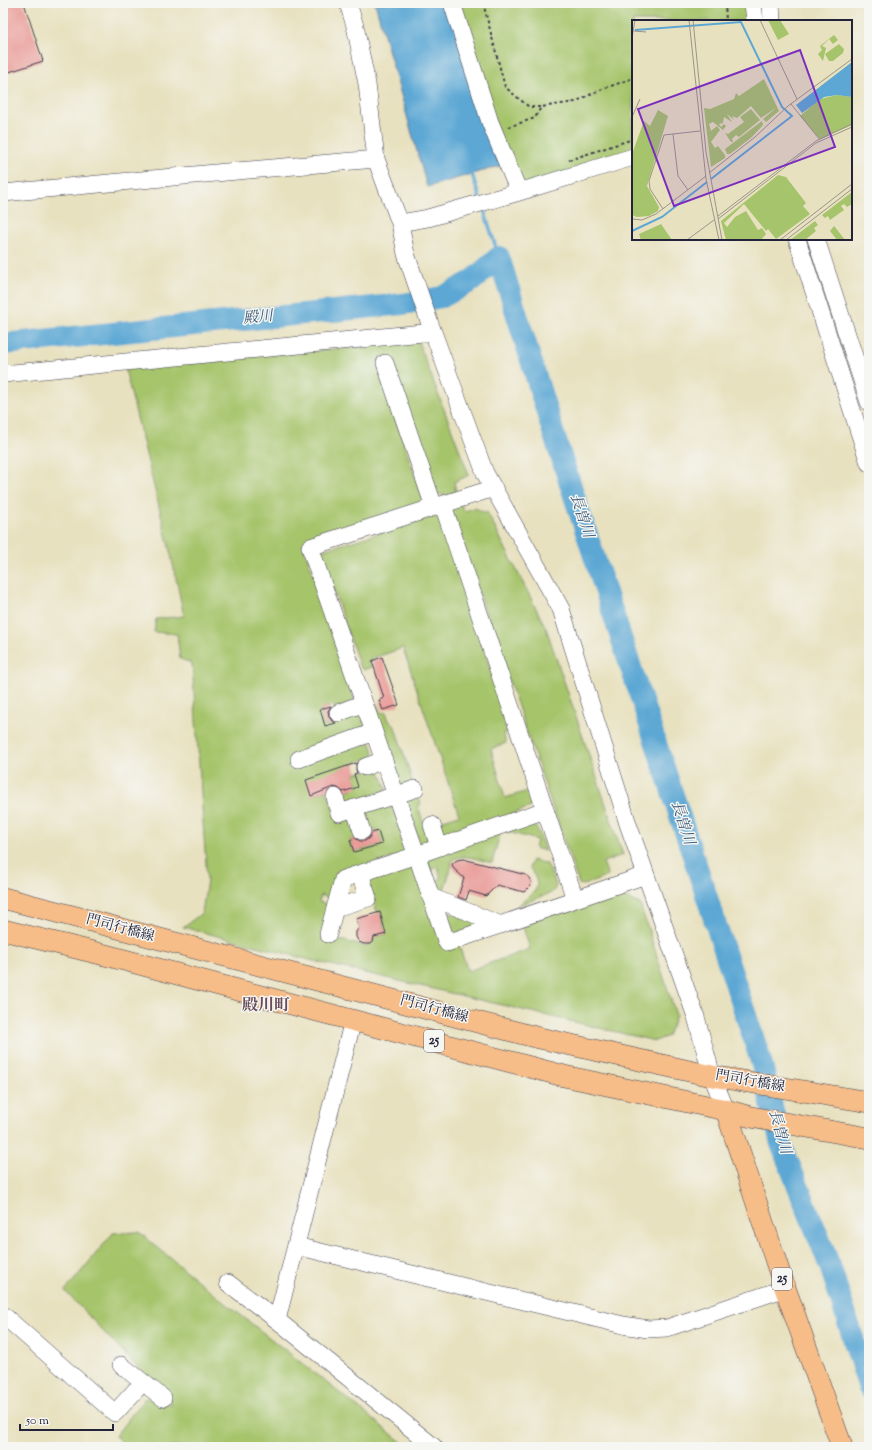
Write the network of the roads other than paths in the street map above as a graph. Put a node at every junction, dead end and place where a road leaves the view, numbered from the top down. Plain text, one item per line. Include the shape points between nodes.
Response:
1 (348, 3) edge
2 (452, 3) edge
3 (753, 3) edge
4 (771, 3) edge
5 (754, 20) edge
6 (772, 20) edge
7 (632, 156) edge
8 (376, 159) junction
9 (519, 192) junction
10 (3, 193) edge
11 (400, 223) junction
12 (797, 240) edge
13 (816, 240) edge
14 (432, 328) junction
15 (385, 364) dead end
16 (3, 374) edge
17 (869, 402) edge
18 (869, 463) edge
19 (494, 488) junction
20 (438, 506) junction
21 (364, 703) junction
22 (338, 713) dead end
23 (374, 732) junction
24 (299, 759) dead end
25 (384, 760) junction
26 (365, 767) dead end
27 (415, 789) dead end
28 (396, 795) junction
29 (335, 797) dead end
30 (354, 808) junction
31 (545, 810) junction
32 (432, 825) dead end
33 (362, 831) dead end
34 (439, 847) junction
35 (417, 855) junction
36 (360, 874) junction
37 (646, 875) junction
38 (432, 897) junction
39 (3, 898) edge
40 (575, 899) junction
41 (335, 908) junction
42 (501, 925) junction
43 (3, 930) edge
44 (328, 934) dead end
45 (353, 1020) junction
46 (712, 1076) junction
47 (869, 1102) edge
48 (726, 1110) junction
49 (869, 1138) edge
50 (296, 1246) junction
51 (228, 1283) dead end
52 (786, 1288) junction
53 (3, 1315) edge
54 (277, 1320) junction
55 (121, 1365) dead end
56 (143, 1382) junction
57 (163, 1398) dead end
58 (434, 1447) edge
59 (842, 1447) edge

1 - 8 street via 367,84
2 - 9 street via 494,132
3 - 5 street
4 - 6 street
7 - 9 street
8 - 10 street
8 - 11 street
9 - 11 street via 428,218
11 - 14 street via 406,254
12 - 18 street
13 - 17 street
14 - 16 street
14 - 19 street via 485,472
15 - 20 street
19 - 20 street
19 - 37 street via 561,609
20 - 21 street via 310,547
20 - 31 street
21 - 22 street
21 - 23 street
23 - 24 street
23 - 25 street
25 - 26 street
25 - 28 street
27 - 28 street
28 - 30 street
28 - 35 street
29 - 30 street via 339,812
30 - 33 street
31 - 34 street
31 - 40 street
32 - 34 street
34 - 35 street
35 - 36 street
35 - 38 street
36 - 41 street via 343,879
36 - 41 street via 370,904
37 - 40 street
37 - 46 street via 696,1017
38 - 42 street
38 - 42 street via 447,943
39 - 46 main road, 門司行橋線 / 25 via 536,1037
40 - 42 street
41 - 44 street
43 - 45 main road, 門司行橋線 / 25
45 - 48 main road, 門司行橋線 / 25 via 564,1076
45 - 50 street
46 - 47 main road, 門司行橋線 / 25
46 - 48 street
48 - 49 main road, 門司行橋線 / 25 via 751,1118
48 - 52 main road, 25
50 - 52 street via 623,1326 648,1329 667,1328
50 - 54 street
51 - 54 street
52 - 59 main road, 25
53 - 56 street via 115,1413
54 - 58 street
55 - 56 street
56 - 57 street

